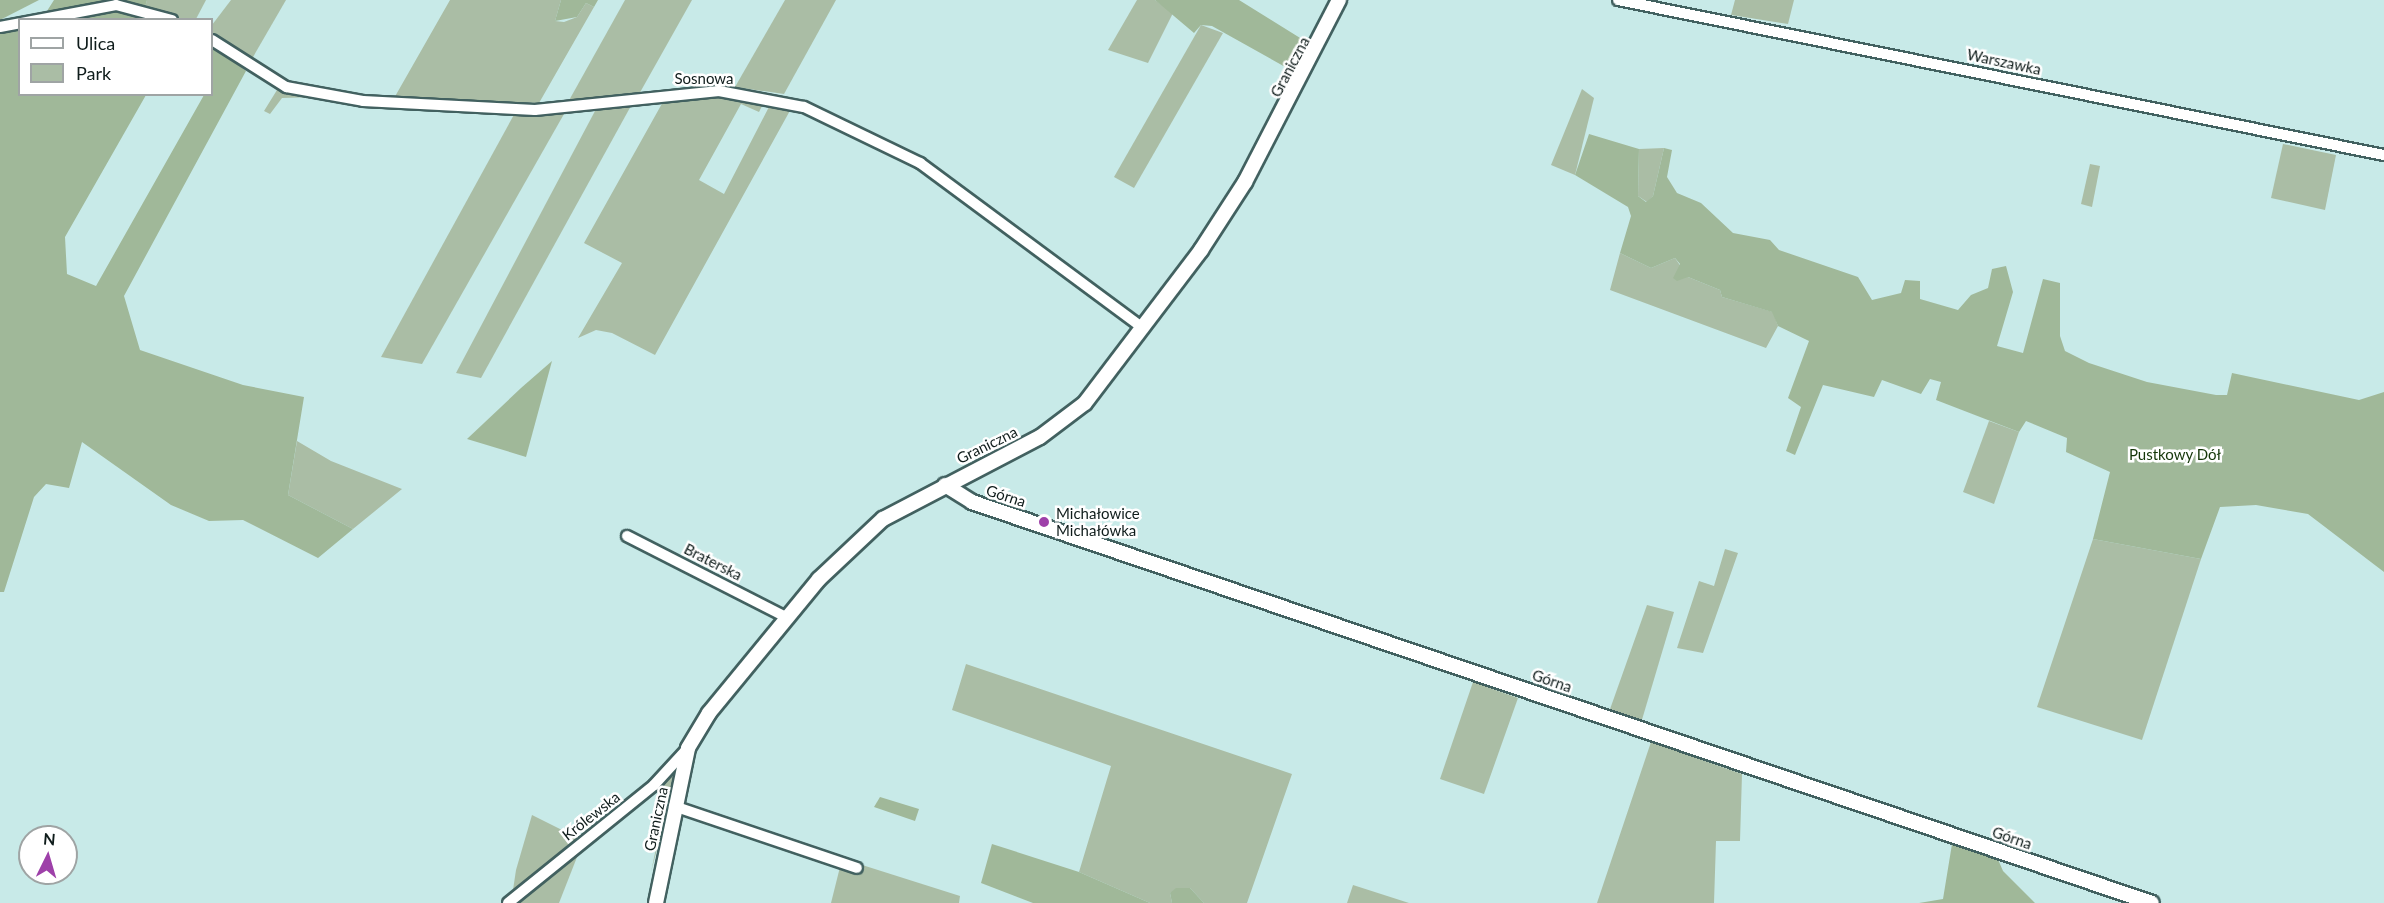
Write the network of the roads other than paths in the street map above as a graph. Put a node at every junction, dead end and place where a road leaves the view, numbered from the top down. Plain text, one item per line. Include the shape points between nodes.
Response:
1 (1339, 0) edge
2 (1618, 0) edge
3 (47, 18) edge
4 (165, 18) edge
5 (18, 24) edge
6 (0, 27) edge
7 (213, 41) edge
8 (2384, 155) edge
9 (1143, 328) junction
10 (945, 485) junction
11 (627, 536) dead end
12 (786, 617) junction
13 (688, 747) junction
14 (674, 806) junction
15 (856, 868) dead end
16 (508, 903) edge
17 (656, 903) edge
18 (2152, 903) edge

1 - 9 street, Graniczna via 1245,182
2 - 8 street, Warszawka
3 - 4 street via 116,5
5 - 6 street
7 - 9 street, Sosnowa via 286,87 363,101 536,110 719,91 804,107 920,163
9 - 10 street, Graniczna via 1085,403 1040,437
10 - 12 street, Graniczna via 883,519
10 - 18 street, Górna via 972,501
11 - 12 street, Braterska
12 - 13 street, Graniczna
13 - 14 street, Graniczna
13 - 16 street, Królewska via 654,785
14 - 15 street
14 - 17 street, Graniczna

